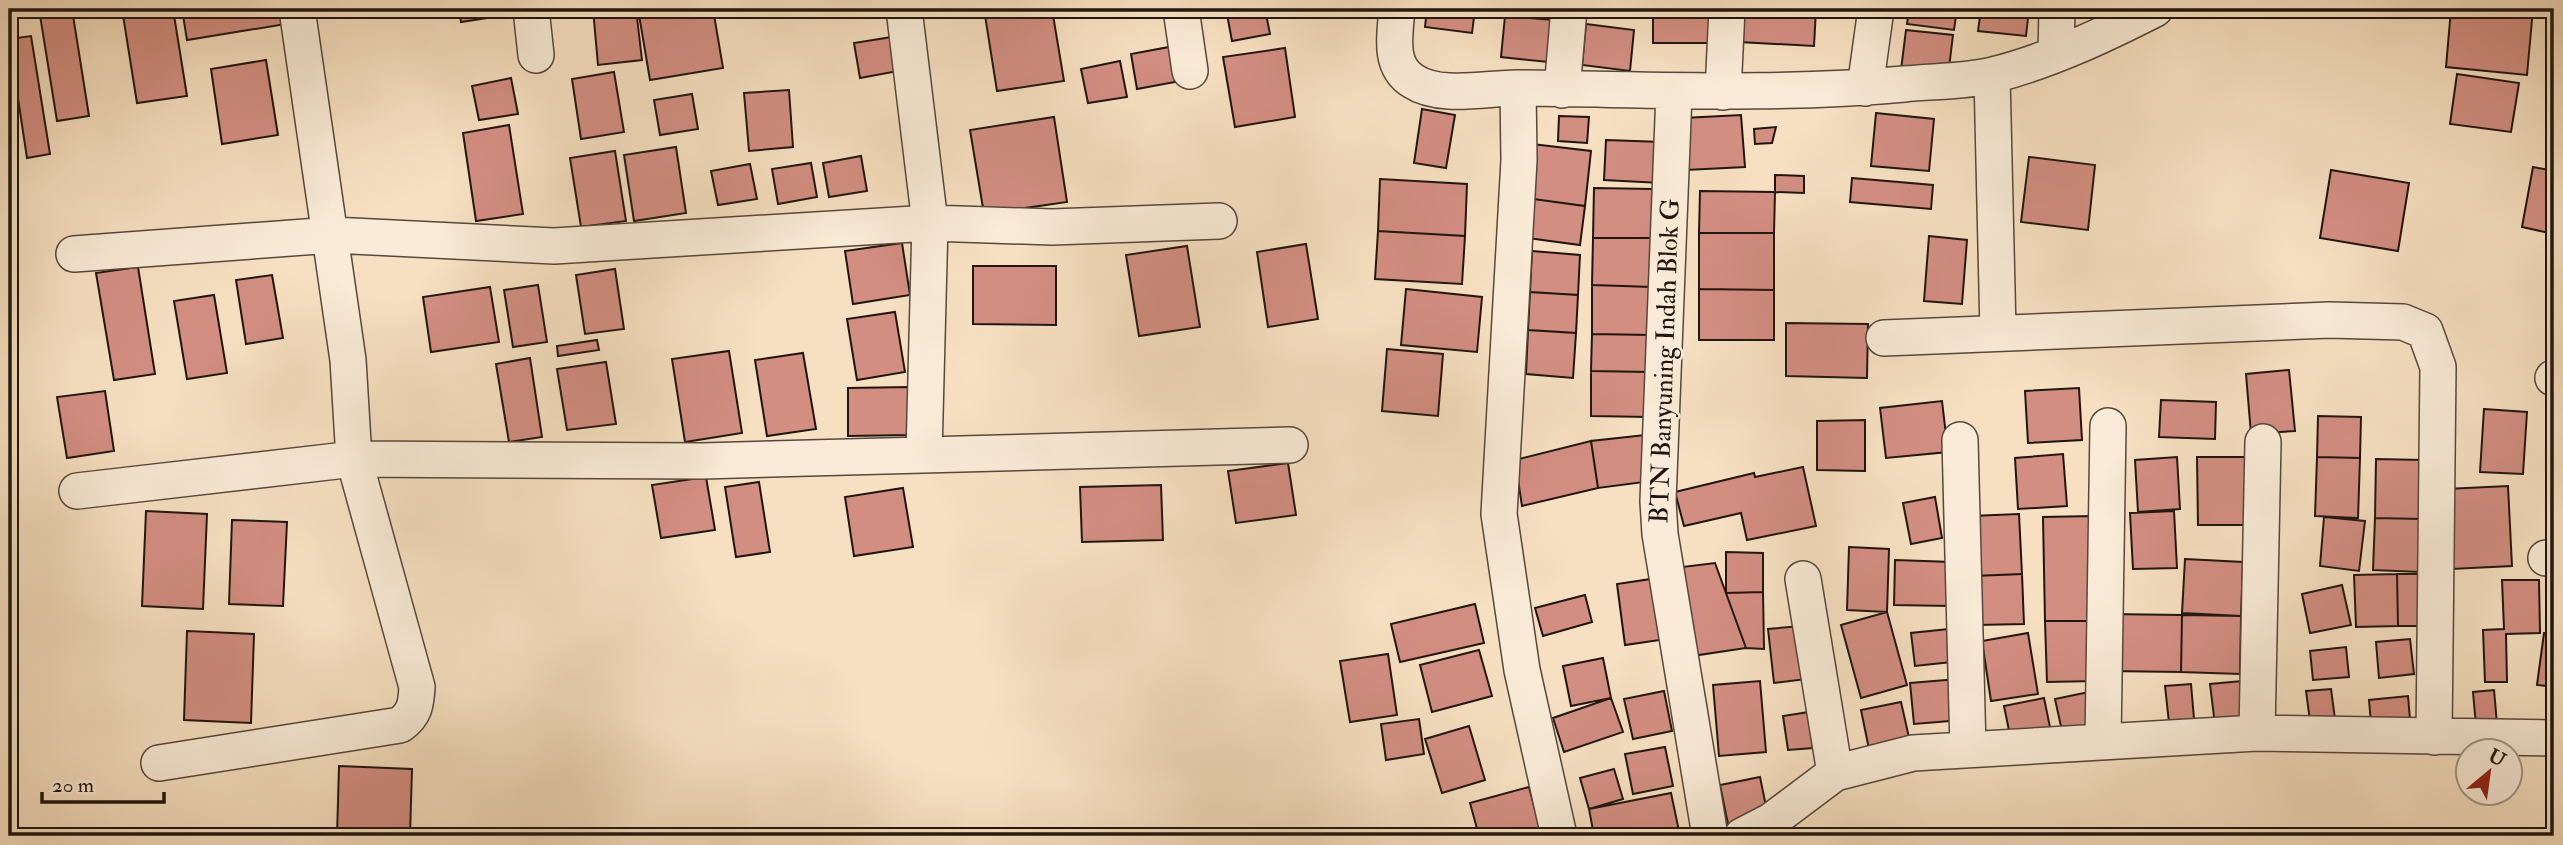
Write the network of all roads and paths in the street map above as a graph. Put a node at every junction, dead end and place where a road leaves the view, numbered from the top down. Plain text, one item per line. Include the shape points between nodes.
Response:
1 (297, 9) edge
2 (531, 9) edge
3 (904, 9) edge
4 (1181, 9) edge
5 (1397, 9) edge
6 (1569, 9) edge
7 (1727, 9) edge
8 (1876, 9) edge
9 (2057, 9) edge
10 (2155, 9) edge
11 (2056, 54) junction
12 (536, 55) dead end
13 (1190, 71) dead end
14 (1992, 76) junction
15 (1518, 88) junction
16 (1865, 88) junction
17 (1562, 90) junction
18 (1723, 92) junction
19 (1674, 93) junction
20 (1219, 221) dead end
21 (930, 223) junction
22 (332, 235) junction
23 (74, 254) dead end
24 (1998, 332) junction
25 (1884, 338) dead end
26 (2108, 426) dead end
27 (1960, 440) dead end
28 (2263, 442) dead end
29 (1290, 444) dead end
30 (924, 454) junction
31 (354, 458) junction
32 (77, 491) dead end
33 (1803, 579) dead end
34 (2257, 733) junction
35 (2434, 737) junction
36 (2554, 738) edge
37 (2103, 741) junction
38 (1968, 749) junction
39 (159, 763) dead end
40 (1835, 773) junction
41 (1559, 836) edge
42 (1710, 836) edge
43 (1742, 836) edge

1 - 22 street
2 - 12 street
3 - 21 street
4 - 13 street
5 - 15 street via 1394,46 1399,69 1413,82 1433,90
6 - 17 street
7 - 18 street
8 - 16 street
9 - 11 street
10 - 11 street
11 - 14 street
14 - 16 street
14 - 24 street
15 - 17 street
15 - 41 street via 1519,160 1499,514 1522,670
16 - 18 street
17 - 19 street
18 - 19 street
19 - 42 street, BTN Banyuning Indah Blok G via 1658,501
20 - 21 street via 1052,228
21 - 22 street via 554,246
21 - 30 street
22 - 23 street
22 - 31 street via 348,360
24 - 25 street
24 - 35 street via 2330,320 2403,322 2425,331 2438,367
26 - 37 street
27 - 38 street
28 - 34 street
29 - 30 street
30 - 31 street via 702,461
31 - 32 street
31 - 39 street via 417,687 414,712 400,725
33 - 40 street
34 - 35 street
34 - 37 street
35 - 36 street
37 - 38 street
38 - 40 street via 1913,754
40 - 43 street via 1771,821

